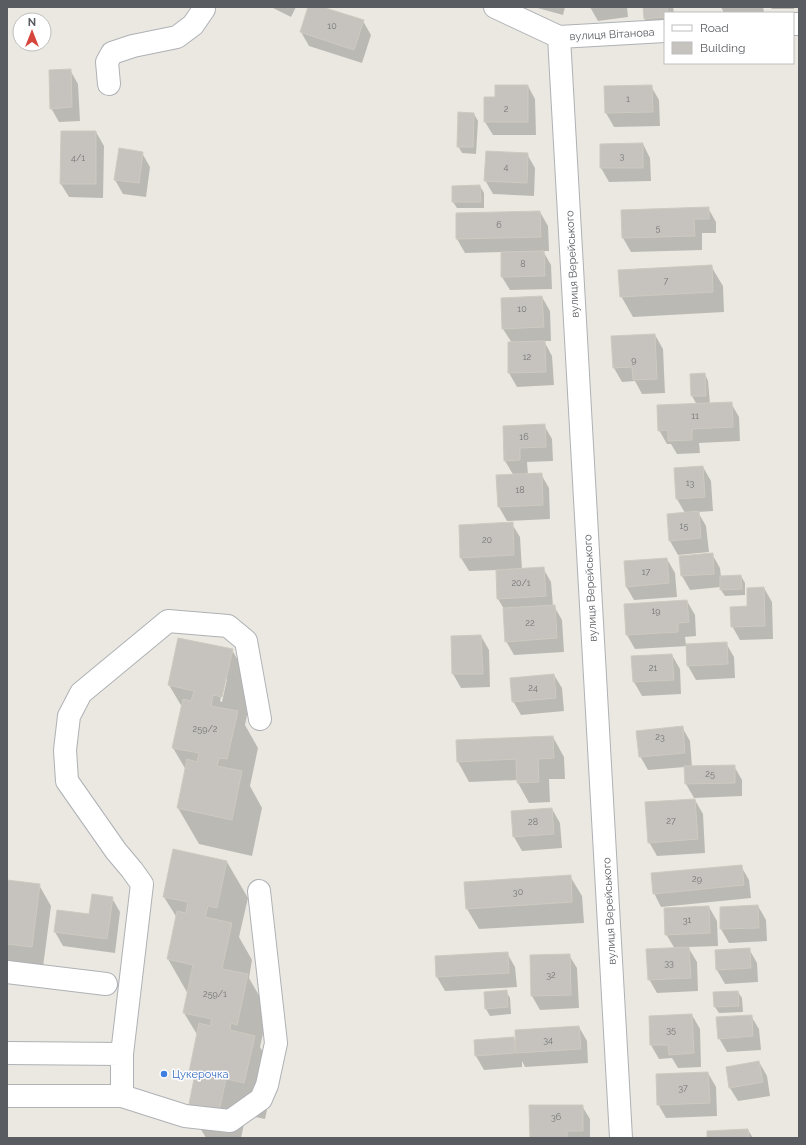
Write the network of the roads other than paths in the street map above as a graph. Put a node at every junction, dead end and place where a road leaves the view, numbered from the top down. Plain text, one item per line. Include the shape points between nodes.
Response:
1 (204, 7) edge
2 (494, 7) edge
3 (664, 31) edge
4 (559, 37) junction
5 (109, 84) dead end
6 (260, 719) dead end
7 (259, 891) dead end
8 (7, 972) edge
9 (106, 984) dead end
10 (7, 1053) edge
11 (122, 1054) junction
12 (7, 1096) edge
13 (122, 1096) junction
14 (621, 1138) edge

1 - 5 street via 193,25 177,37 112,53 107,62
2 - 4 street, вулиця Вітанова
3 - 4 street, вулиця Вітанова
4 - 14 street, вулиця Верейського
6 - 11 street via 246,641 228,626 168,621 81,693 70,716 64,750 67,781 142,884
7 - 13 street via 276,1043 267,1085 261,1099 230,1121 186,1116
8 - 9 street
10 - 11 street
11 - 13 street
12 - 13 street

